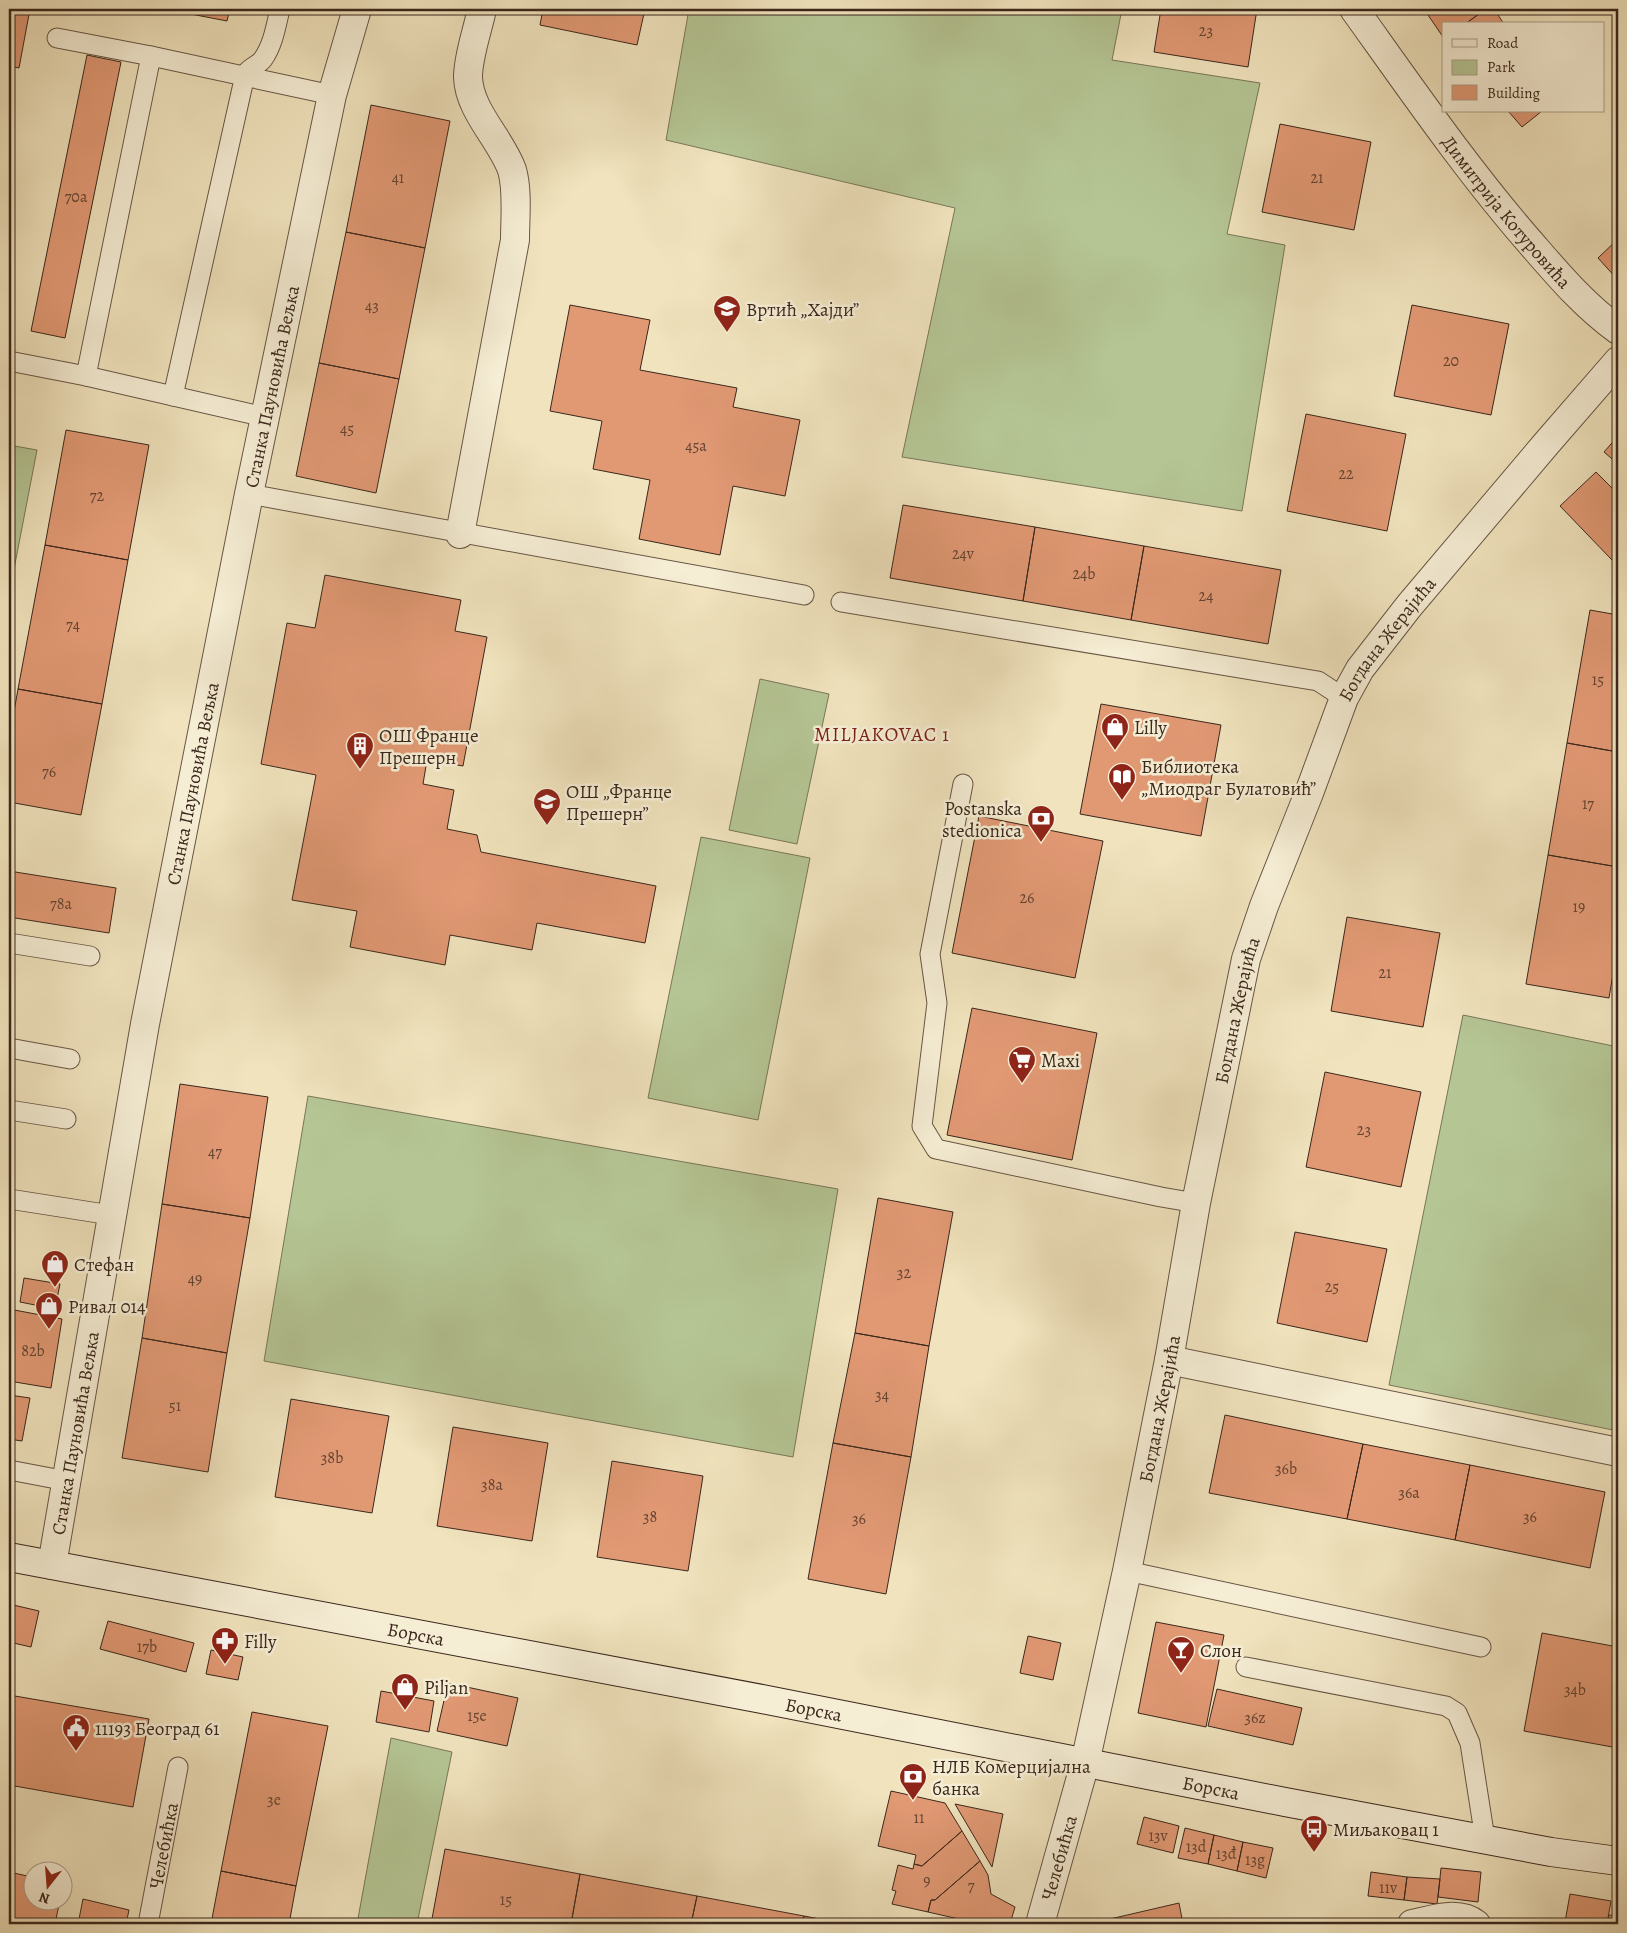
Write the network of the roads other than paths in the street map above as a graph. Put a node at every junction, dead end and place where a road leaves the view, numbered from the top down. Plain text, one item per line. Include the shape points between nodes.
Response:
1 (280, 9) edge
2 (357, 9) edge
3 (482, 9) edge
4 (1354, 9) edge
5 (57, 38) dead end
6 (151, 56) junction
7 (245, 75) junction
8 (332, 95) junction
9 (1618, 330) edge
10 (9, 361) edge
11 (1618, 361) edge
12 (86, 376) junction
13 (174, 396) junction
14 (265, 417) junction
15 (249, 494) junction
16 (460, 534) junction
17 (804, 595) dead end
18 (841, 602) dead end
19 (1344, 698) junction
20 (963, 784) dead end
21 (9, 943) edge
22 (90, 956) dead end
23 (9, 1048) edge
24 (70, 1059) dead end
25 (9, 1110) edge
26 (66, 1119) dead end
27 (9, 1199) edge
28 (1196, 1203) junction
29 (111, 1215) junction
30 (1169, 1360) junction
31 (1618, 1452) edge
32 (9, 1470) edge
33 (67, 1481) junction
34 (9, 1557) edge
35 (52, 1565) junction
36 (1127, 1571) junction
37 (1481, 1647) dead end
38 (1246, 1667) dead end
39 (1085, 1763) junction
40 (178, 1767) dead end
41 (1485, 1839) junction
42 (1618, 1860) edge
43 (148, 1924) edge
44 (1040, 1924) edge
45 (1412, 1924) edge
46 (1476, 1924) edge

1 - 7 lane via 267,52
2 - 8 street, Станка Пауновића Вељка
3 - 16 street via 468,77 473,101 512,173 515,240
4 - 9 street, Димитрија Котуровића via 1504,214 1579,298
5 - 6 lane
6 - 7 lane
6 - 12 lane
7 - 8 lane
7 - 13 lane
8 - 14 street, Станка Пауновића Вељка
10 - 12 lane
11 - 19 street, Богдана Жерајића via 1409,606 1360,669
12 - 13 lane
13 - 14 lane
14 - 15 street, Станка Пауновића Вељка
15 - 16 lane
15 - 29 street, Станка Пауновића Вељка
16 - 17 lane
18 - 19 lane via 1318,681
19 - 28 street, Богдана Жерајића via 1246,959
20 - 28 lane via 930,954 937,1003 922,1126 936,1149
21 - 22 lane
23 - 24 lane
25 - 26 lane
27 - 29 lane
28 - 30 street, Богдана Жерајића
29 - 33 street, Станка Пауновића Вељка
30 - 31 street
30 - 36 street, Богдана Жерајића
32 - 33 lane
33 - 35 street, Станка Пауновића Вељка
34 - 35 street, Борска
35 - 39 street, Борска
36 - 37 lane
36 - 39 street, Богдана Жерајића
38 - 41 lane via 1446,1706 1457,1712 1470,1743
39 - 41 street, Борска
39 - 44 street, Челебићка
40 - 43 lane, Челебићка
41 - 42 street, Борска via 1551,1852
45 - 46 street via 1455,1916

